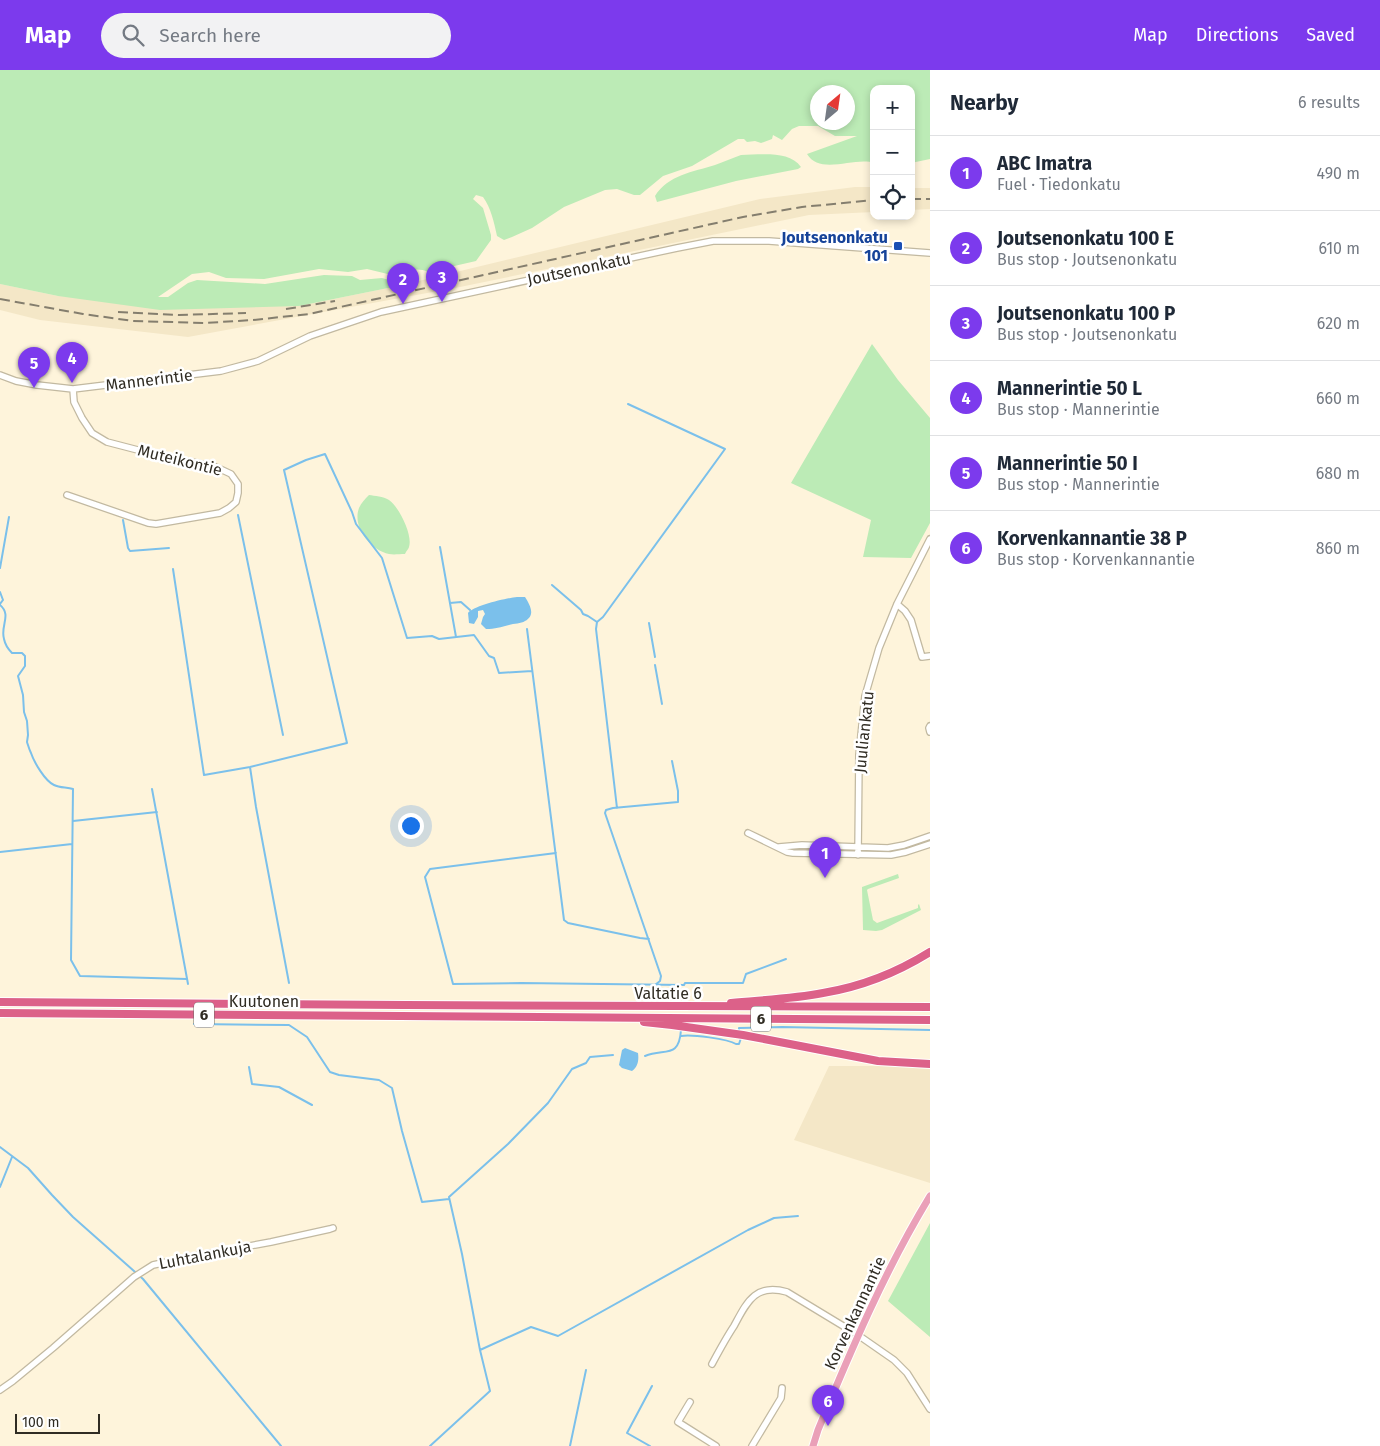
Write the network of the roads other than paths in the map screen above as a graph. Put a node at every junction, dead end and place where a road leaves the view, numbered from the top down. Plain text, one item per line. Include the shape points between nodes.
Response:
1 (930, 253) edge
2 (240, 367) joint
3 (0, 375) edge
4 (72, 389) junction
5 (67, 494) dead end
6 (930, 539) edge
7 (897, 604) junction
8 (930, 656) edge
9 (930, 726) edge
10 (930, 732) edge
11 (748, 832) dead end
12 (930, 836) edge
13 (930, 844) edge
14 (778, 847) junction
15 (858, 847) junction
16 (858, 855) junction
17 (930, 952) edge
18 (0, 1002) edge
19 (405, 1006) joint
20 (674, 1007) junction
21 (930, 1007) edge
22 (0, 1014) edge
23 (408, 1016) joint
24 (592, 1018) junction
25 (930, 1020) edge
26 (930, 1064) edge
27 (930, 1196) edge
28 (333, 1228) dead end
29 (858, 1335) junction
30 (712, 1364) dead end
31 (782, 1388) dead end
32 (0, 1390) edge
33 (690, 1402) dead end
34 (930, 1409) edge
35 (716, 1446) edge
36 (752, 1446) edge
37 (813, 1446) edge

1 - 2 street, Joutsenonkatu via 769,241 713,241 381,312 330,329
2 - 4 street, Mannerintie
3 - 4 street, Mannerintie via 37,385
4 - 5 street, Muteikontie via 74,402 92,433 107,442 216,466 231,474 238,484 238,493 236,502 220,513 156,524
6 - 7 street, Juuliankatu
7 - 8 street via 911,620 922,657
7 - 15 street, Juuliankatu via 879,648 865,696 859,755
9 - 10 street
11 - 14 street
12 - 15 street via 888,848
13 - 16 street via 891,855
14 - 15 street
14 - 16 street via 793,853
15 - 16 street, Juuliankatu
17 - 20 highway via 881,976 824,993
18 - 19 highway, Kuutonen / 6
19 - 20 highway, Valtatie 6 / 6
20 - 21 highway, Valtatie 6 / 6
22 - 23 highway, Kuutonen / 6
23 - 24 highway, Valtatie 6 / 6
24 - 25 highway, Valtatie 6 / 6
24 - 26 highway via 709,1030 870,1060
27 - 29 main road, Korvenkannantie
28 - 32 street, Luhtalankuja via 153,1265 134,1276
29 - 30 street via 787,1292 770,1289 746,1303
29 - 34 street via 907,1373
29 - 37 main road, Korvenkannantie
31 - 36 street via 781,1398
33 - 35 street via 678,1422

